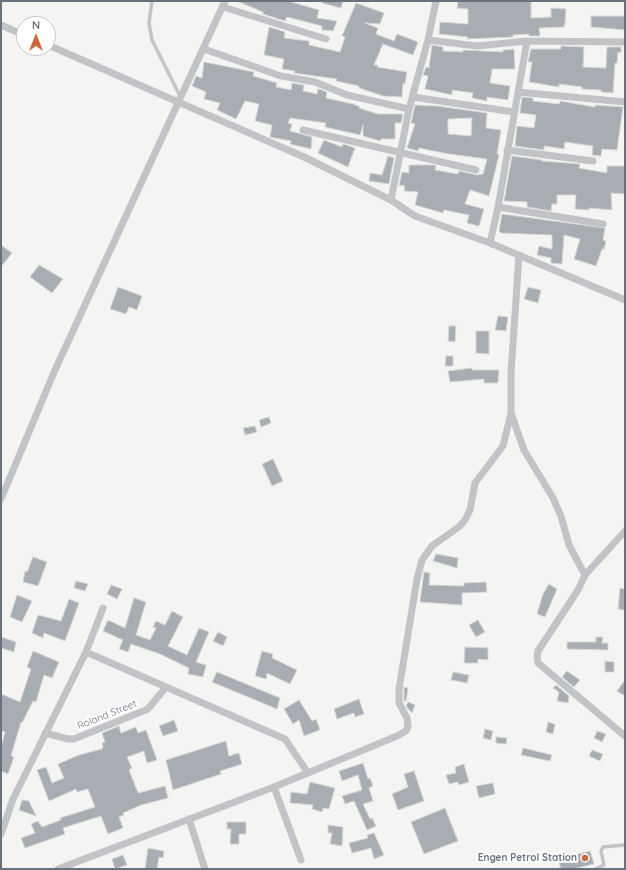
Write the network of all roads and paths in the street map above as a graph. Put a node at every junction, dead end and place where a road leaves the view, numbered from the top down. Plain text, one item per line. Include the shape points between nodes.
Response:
1 (152, 1) edge
2 (436, 1) edge
3 (224, 4) edge
4 (1, 25) edge
5 (16, 32) edge
6 (326, 39) dead end
7 (428, 40) junction
8 (527, 41) junction
9 (625, 42) edge
10 (56, 48) edge
11 (204, 49) junction
12 (518, 92) junction
13 (413, 97) junction
14 (179, 99) junction
15 (625, 102) edge
16 (409, 109) junction
17 (514, 112) junction
18 (303, 130) dead end
19 (507, 150) junction
20 (400, 153) junction
21 (593, 161) dead end
22 (476, 170) dead end
23 (391, 200) junction
24 (498, 207) junction
25 (603, 224) dead end
26 (490, 243) junction
27 (519, 256) junction
28 (625, 300) edge
29 (511, 413) junction
30 (1, 499) edge
31 (625, 532) edge
32 (585, 574) junction
33 (103, 608) dead end
34 (86, 652) junction
35 (166, 687) junction
36 (45, 733) junction
37 (625, 736) edge
38 (308, 772) junction
39 (274, 787) junction
40 (188, 819) junction
41 (1, 834) edge
42 (625, 845) edge
43 (301, 860) dead end
44 (58, 869) edge
45 (205, 869) edge
46 (595, 869) edge

1 - 14 lane via 149,23 152,40
2 - 7 street
3 - 6 street
3 - 11 street
4 - 5 street
7 - 8 street via 477,46
7 - 13 street
8 - 9 street
8 - 12 street
10 - 14 street
11 - 14 street
11 - 16 street via 281,76 315,82 347,95
12 - 15 street
12 - 17 street
13 - 16 street
13 - 17 street
14 - 23 street
14 - 30 street via 55,370
16 - 20 street
17 - 19 street
18 - 20 street
19 - 21 street
19 - 24 street
20 - 22 street
20 - 23 street
23 - 26 street via 415,216
24 - 25 street
24 - 26 street
26 - 27 street
27 - 28 street
27 - 29 street via 510,392
29 - 32 street via 524,450 553,498 569,545
29 - 38 street via 503,446 474,485 472,504 465,520 432,546 422,560 399,689 399,703 407,718 406,731
31 - 32 street
32 - 37 street via 578,590 538,651 538,663
33 - 34 street
34 - 35 street
34 - 36 street
35 - 36 street, Roland Street via 148,709 74,739
35 - 38 street via 285,739
36 - 41 street via 13,799
38 - 39 street
39 - 40 street
39 - 43 street
40 - 44 street
40 - 45 street
42 - 46 lane via 603,847 601,851 604,865

